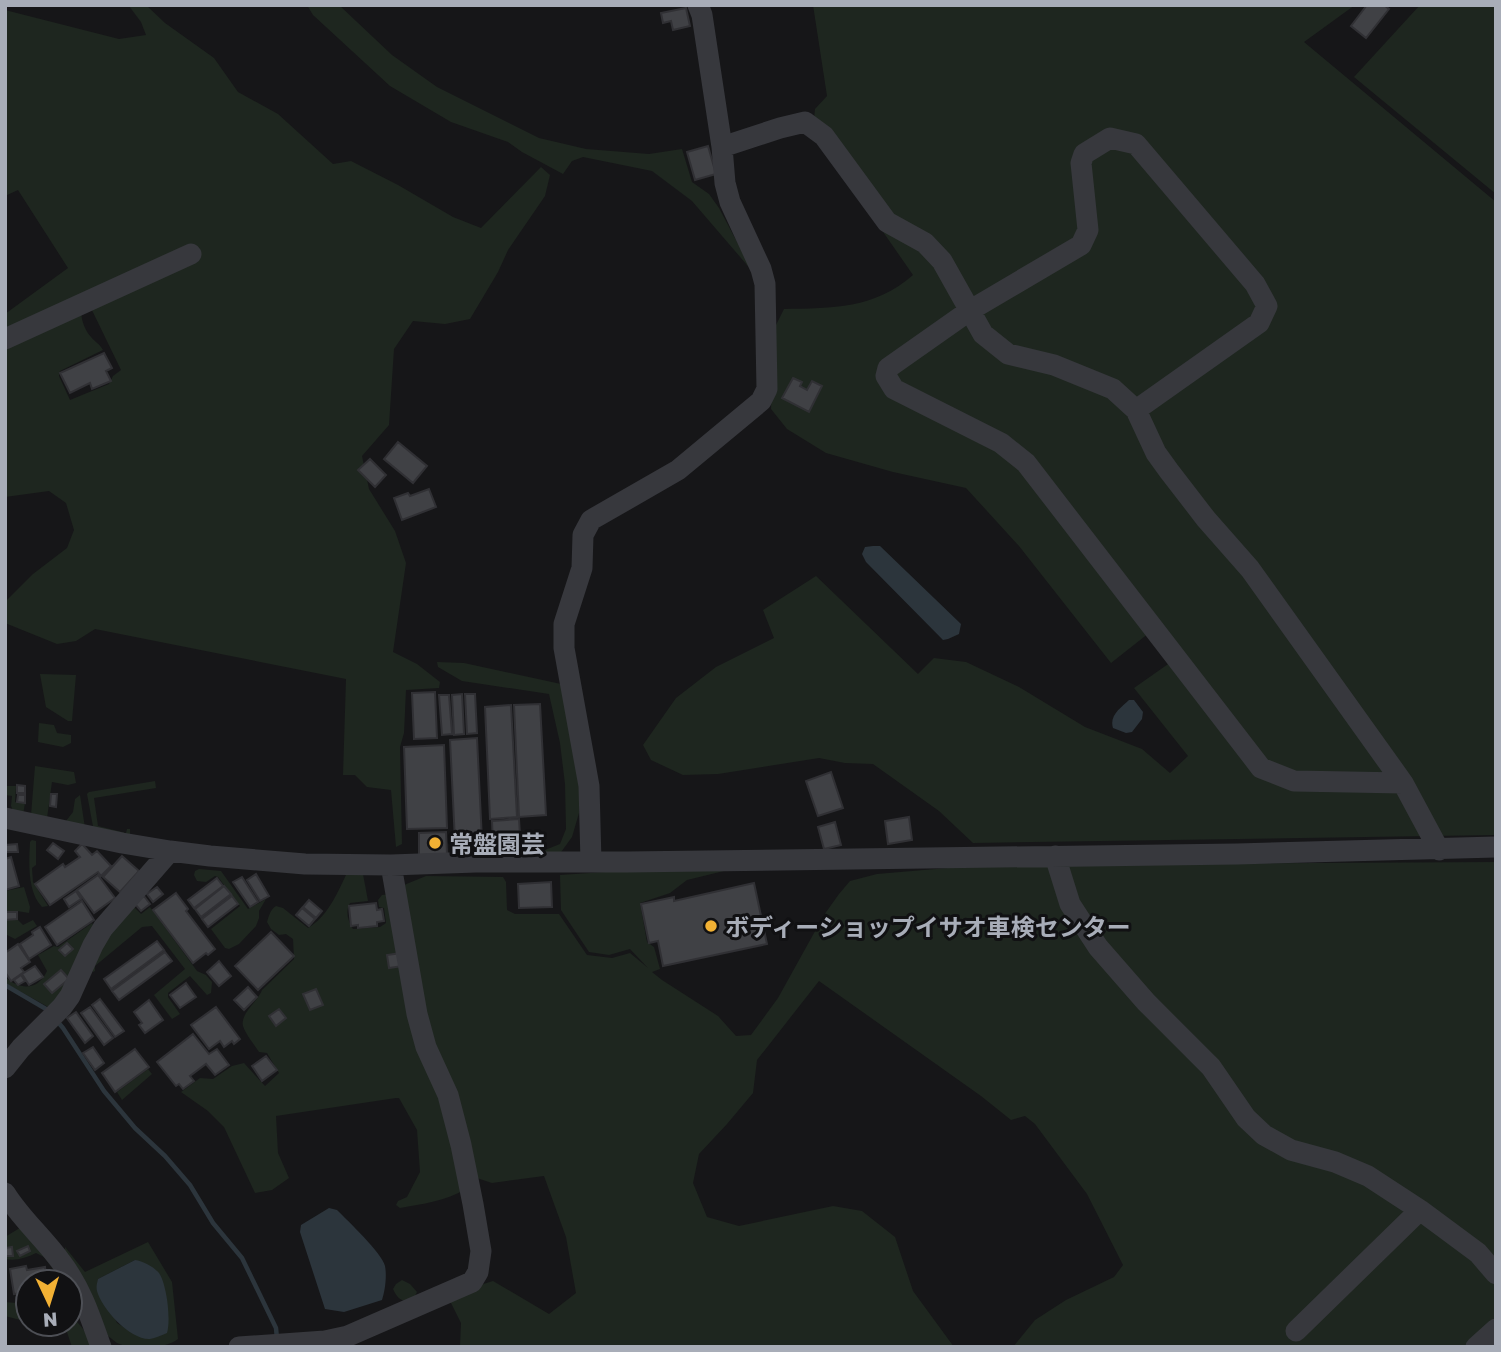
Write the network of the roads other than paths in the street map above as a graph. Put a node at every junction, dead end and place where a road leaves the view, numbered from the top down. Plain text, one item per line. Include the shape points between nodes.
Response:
1 (698, 5) edge
2 (722, 147) junction
3 (191, 254) dead end
4 (969, 311) junction
5 (5, 339) edge
6 (1136, 410) junction
7 (1403, 783) junction
8 (5, 818) edge
9 (1496, 847) edge
10 (1439, 849) junction
11 (170, 851) junction
12 (1055, 856) junction
13 (592, 862) junction
14 (391, 865) junction
15 (5, 1068) edge
16 (5, 1194) edge
17 (1420, 1210) junction
18 (1496, 1275) edge
19 (1496, 1329) edge
20 (1296, 1331) dead end
21 (101, 1347) edge
22 (239, 1347) edge
23 (1476, 1347) edge

1 - 2 street
2 - 4 street via 805,122 813,127 887,222 925,243 942,261
2 - 13 street via 730,202 765,284 767,389 761,401 678,470 585,527 582,568 564,624 564,649 589,786
3 - 5 street
4 - 6 street via 983,334 1008,354 1054,365 1113,389
4 - 6 street via 1082,245 1087,230 1084,154 1110,138 1136,144 1255,284 1266,306 1259,323
4 - 7 street via 888,368 886,376 894,389 1001,443 1026,463 1261,768 1294,781
6 - 7 street via 1156,453 1250,569
7 - 10 street
8 - 11 street
9 - 10 street
10 - 12 street
11 - 14 street via 305,864
11 - 15 street via 103,928 70,996
12 - 13 street
12 - 17 street via 1070,904 1098,947 1211,1067 1246,1118 1282,1145 1368,1176
13 - 14 street
14 - 22 street via 417,1014 461,1144 481,1251 478,1272 472,1282 348,1336
16 - 21 street via 79,1288
17 - 18 street via 1478,1253
17 - 20 street
19 - 23 street

